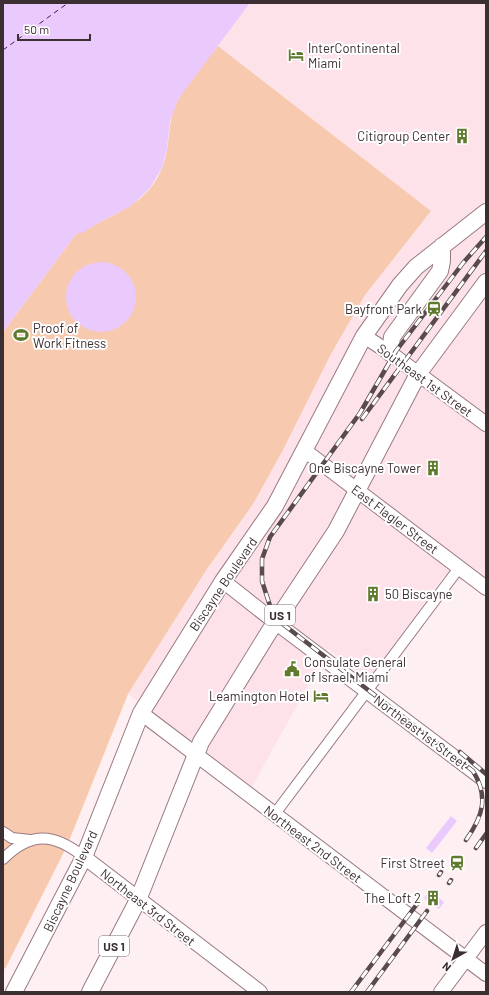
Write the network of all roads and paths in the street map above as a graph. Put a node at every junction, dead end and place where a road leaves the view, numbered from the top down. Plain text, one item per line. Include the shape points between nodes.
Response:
1 (486, 212) edge
2 (442, 246) junction
3 (486, 282) edge
4 (364, 336) junction
5 (390, 353) junction
6 (418, 374) junction
7 (486, 424) edge
8 (304, 450) junction
9 (357, 491) junction
10 (459, 568) junction
11 (223, 581) junction
12 (486, 588) edge
13 (275, 622) junction
14 (368, 692) junction
15 (141, 713) junction
16 (195, 754) junction
17 (486, 781) edge
18 (274, 815) junction
19 (3, 832) edge
20 (30, 840) junction
21 (84, 857) junction
22 (3, 859) edge
23 (138, 900) junction
24 (486, 932) edge
25 (466, 959) junction
26 (486, 974) edge
27 (14, 992) edge
28 (90, 992) edge
29 (260, 992) edge
30 (440, 992) edge

1 - 2 main road, Biscayne Boulevard
2 - 4 main road, Biscayne Boulevard via 405,278
2 - 5 main road via 440,271 392,337
3 - 6 main road, US 1
4 - 5 main road, Southeast 1st Street
4 - 8 main road, Biscayne Boulevard
5 - 6 main road, Southeast 1st Street
6 - 7 main road, Southeast 1st Street
6 - 9 main road, US 1
8 - 9 main road, East Flagler Street
8 - 11 main road, Biscayne Boulevard via 269,517
9 - 10 main road, East Flagler Street
9 - 13 main road, US 1 via 330,540
10 - 12 main road, East Flagler Street
10 - 14 street
11 - 13 main road, Northeast 1st Street
11 - 15 main road, Biscayne Boulevard
13 - 14 main road, Northeast 1st Street
13 - 16 main road, US 1
14 - 17 main road, Northeast 1st Street
14 - 18 street
15 - 16 main road, Northeast 2nd Street
15 - 21 main road, Biscayne Boulevard
16 - 18 main road, Northeast 2nd Street
16 - 23 main road, US 1
18 - 25 main road, Northeast 2nd Street
19 - 20 street, Northeast 3rd Street via 12,838
20 - 21 street, Northeast 3rd Street via 39,838 58,841 71,846
20 - 22 street, Northeast 3rd Street via 16,847
21 - 23 main road, Northeast 3rd Street
21 - 27 main road, Biscayne Boulevard
23 - 28 main road, US 1
23 - 29 main road, Northeast 3rd Street
24 - 25 main road
25 - 26 main road, Northeast 2nd Street
25 - 30 main road

